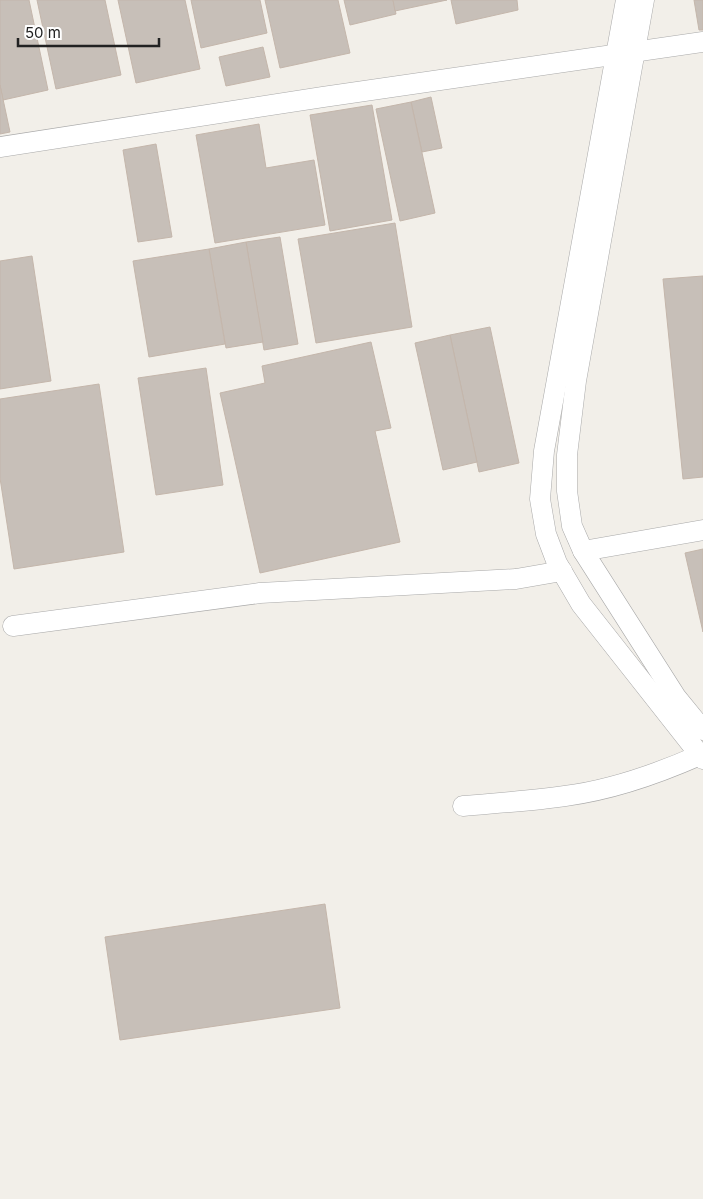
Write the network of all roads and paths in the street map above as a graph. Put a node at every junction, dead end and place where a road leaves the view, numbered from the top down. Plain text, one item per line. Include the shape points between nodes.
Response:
1 (626, 0) edge
2 (644, 0) edge
3 (703, 42) edge
4 (626, 53) junction
5 (0, 147) edge
6 (567, 380) junction
7 (703, 530) edge
8 (583, 551) junction
9 (562, 571) junction
10 (13, 626) dead end
11 (699, 732) edge
12 (701, 757) edge
13 (462, 806) dead end

1 - 4 street
2 - 4 street
3 - 4 street
4 - 5 street
4 - 6 street
6 - 8 street via 567,491 572,526
6 - 9 street via 544,451 540,498 546,534
7 - 8 street
8 - 11 street
9 - 10 street via 516,579 260,593
9 - 11 street via 581,604
11 - 12 street
12 - 13 street via 651,776 599,790

